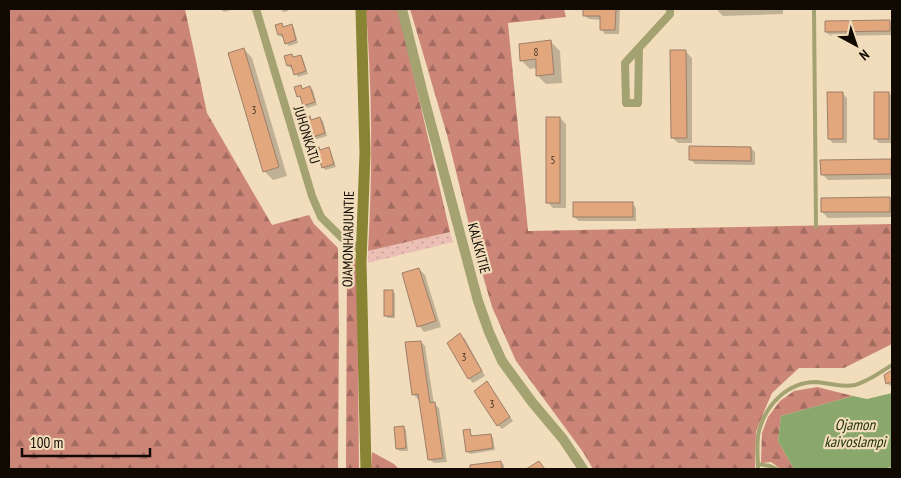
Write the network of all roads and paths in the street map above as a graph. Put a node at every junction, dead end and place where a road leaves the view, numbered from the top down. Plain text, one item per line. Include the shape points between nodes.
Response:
1 (256, 9) edge
2 (361, 9) edge
3 (402, 9) edge
4 (670, 9) edge
5 (814, 9) edge
6 (639, 49) junction
7 (816, 227) dead end
8 (362, 252) junction
9 (892, 366) edge
10 (758, 467) edge
11 (366, 469) edge
12 (583, 469) edge
13 (777, 469) edge

1 - 8 street, JUHONKATU via 321,217
2 - 8 main road, OJAMONHARJUNTIE via 365,153
3 - 12 street, KALKKITIE via 478,301 489,332 502,361 563,438
4 - 6 street via 670,14
5 - 7 lane
6 - 6 street via 625,63 626,103 638,103
8 - 11 main road, OJAMONHARJUNTIE
9 - 10 lane via 844,387 816,382 792,387 775,400 764,416 759,432
10 - 13 lane

